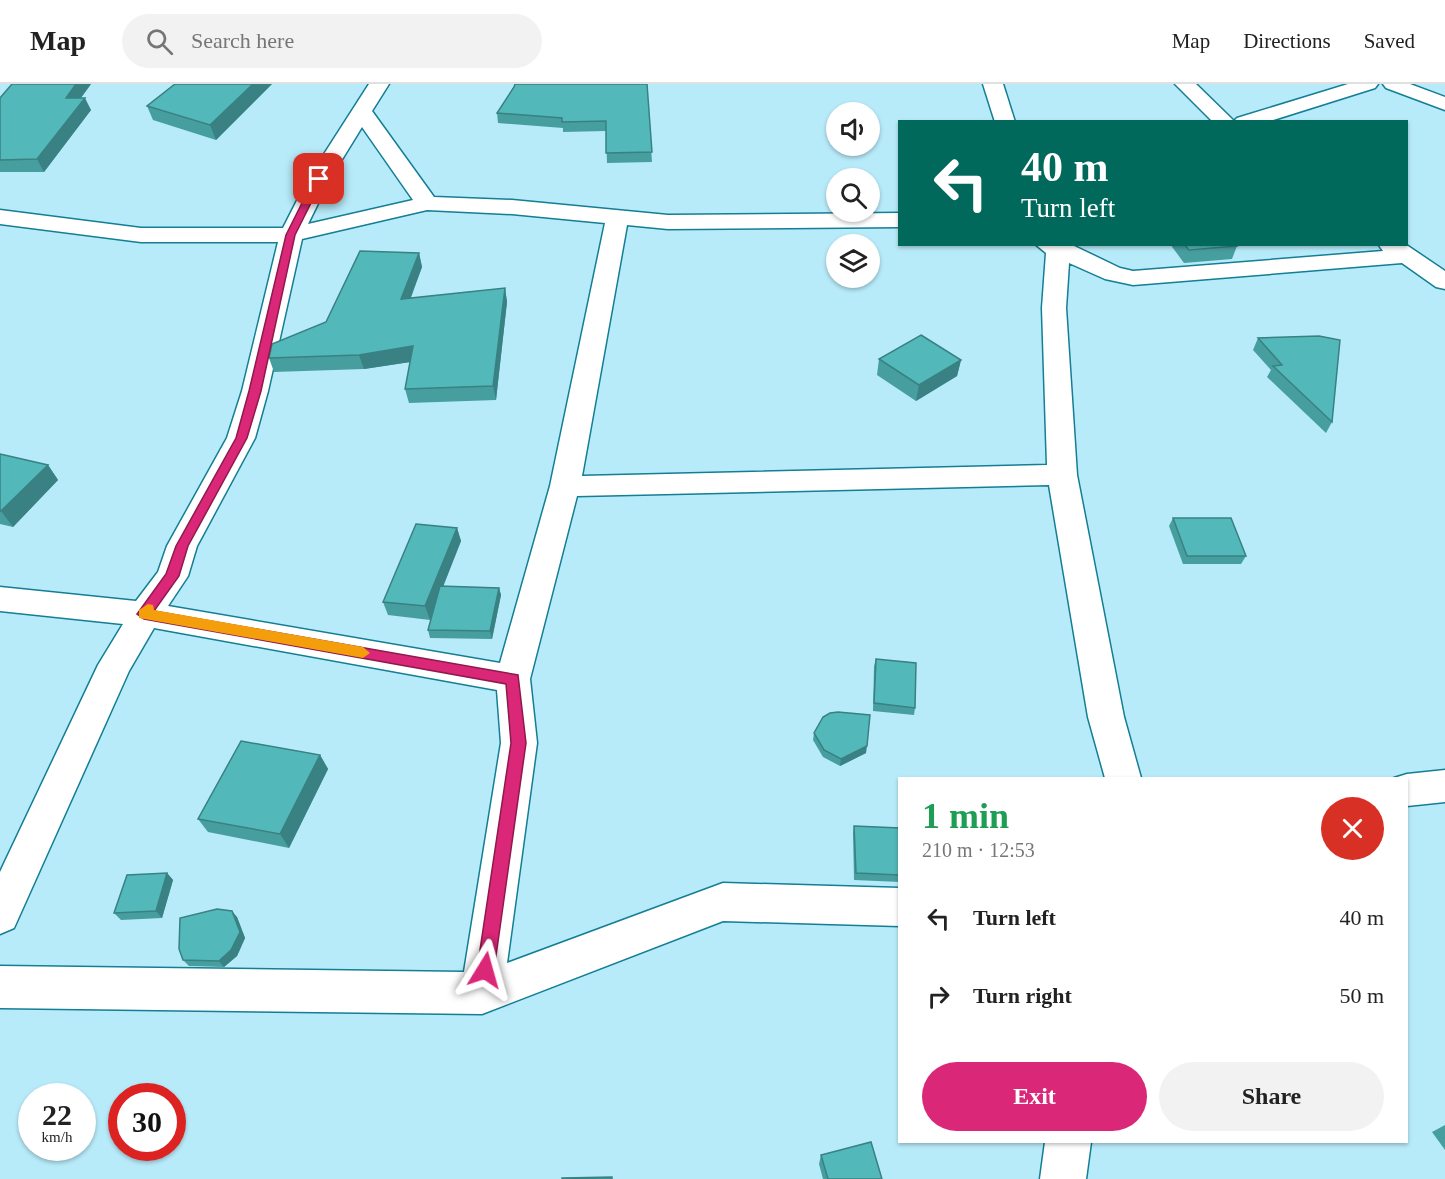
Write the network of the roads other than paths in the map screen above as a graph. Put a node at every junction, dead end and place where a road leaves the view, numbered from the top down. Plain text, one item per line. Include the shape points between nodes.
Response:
1 (379, 84) edge
2 (993, 84) edge
3 (1185, 84) edge
4 (1368, 84) edge
5 (1393, 84) edge
6 (1445, 104) edge
7 (362, 112) junction
8 (1004, 120) edge
9 (1223, 120) edge
10 (1251, 120) edge
11 (427, 203) junction
12 (0, 217) edge
13 (617, 219) junction
14 (898, 220) edge
15 (291, 235) junction
16 (1054, 246) edge
17 (1396, 250) edge
18 (1445, 282) edge
19 (1062, 476) junction
20 (565, 486) junction
21 (0, 598) edge
22 (144, 614) junction
23 (513, 679) junction
24 (1123, 777) edge
25 (1445, 786) edge
26 (1408, 790) edge
27 (898, 908) edge
28 (0, 915) edge
29 (0, 987) edge
30 (482, 993) junction
31 (1068, 1143) edge
32 (1063, 1179) edge

1 - 7 street
2 - 8 street
3 - 9 street
4 - 10 street
5 - 6 street
7 - 11 street
7 - 15 street via 319,179
11 - 13 street via 512,207
11 - 15 street
12 - 15 street via 141,235
13 - 14 street
13 - 20 street
15 - 22 street via 241,438 182,546 172,576
16 - 17 street via 1113,274 1133,278
16 - 19 street
17 - 18 street
19 - 20 street
19 - 24 street via 1106,717
20 - 23 street
21 - 22 street
22 - 23 street
22 - 28 street via 115,665
23 - 30 street via 519,743
25 - 26 street
27 - 30 street via 723,902
29 - 30 street
31 - 32 street

